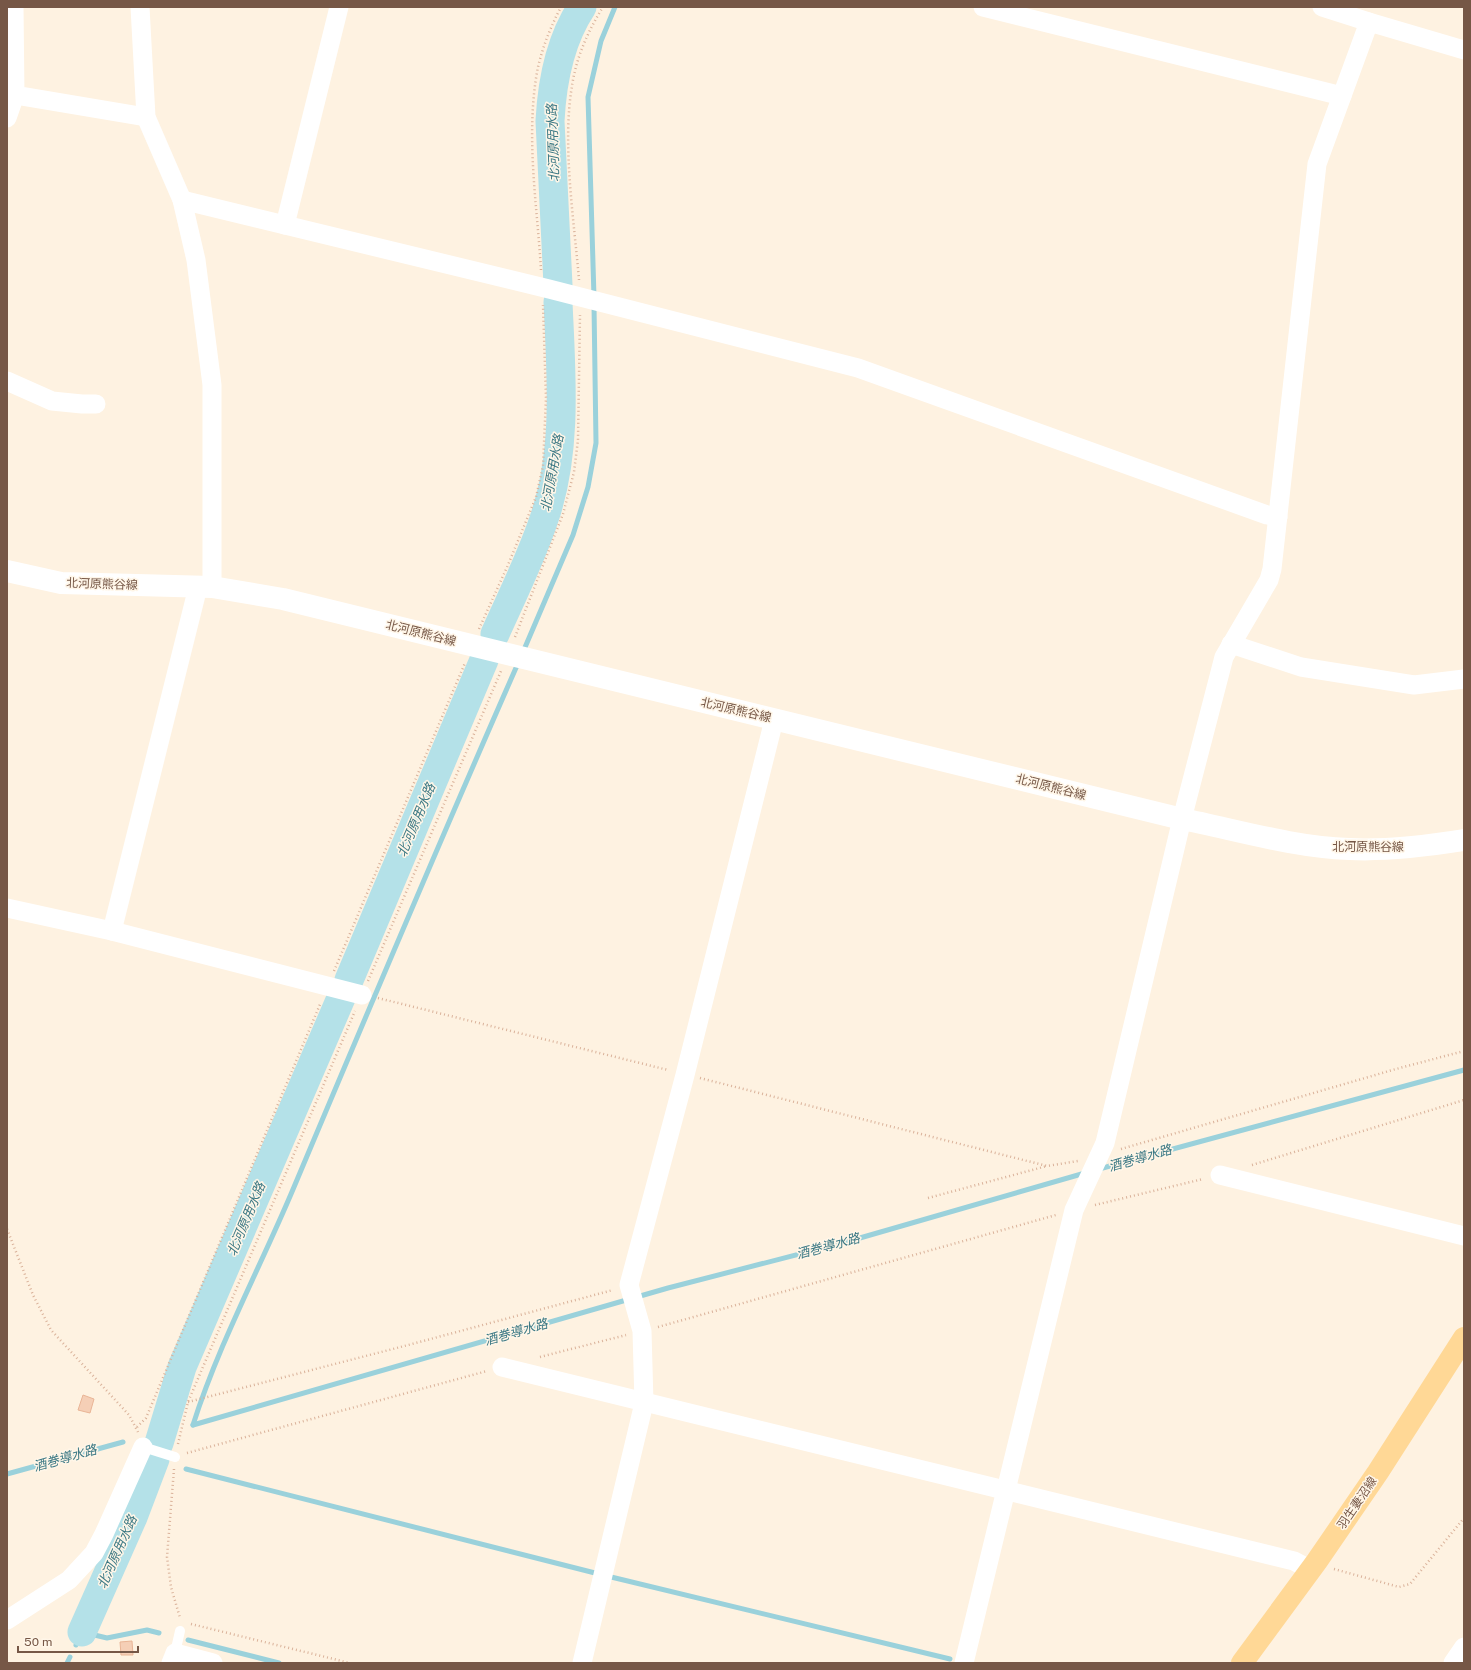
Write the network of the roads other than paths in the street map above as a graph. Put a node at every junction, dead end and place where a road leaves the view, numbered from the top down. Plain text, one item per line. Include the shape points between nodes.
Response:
1 (14, 7) edge
2 (140, 7) edge
3 (340, 7) edge
4 (983, 7) edge
5 (1322, 7) edge
6 (1369, 22) junction
7 (1464, 50) edge
8 (15, 94) junction
9 (1342, 96) junction
10 (7, 118) edge
11 (146, 118) junction
12 (182, 200) junction
13 (285, 225) junction
14 (7, 381) edge
15 (96, 404) dead end
16 (1278, 517) junction
17 (7, 571) edge
18 (205, 587) junction
19 (1231, 644) junction
20 (1464, 679) edge
21 (774, 720) junction
22 (1182, 819) junction
23 (1464, 840) edge
24 (7, 908) edge
25 (112, 931) junction
26 (362, 995) road end
27 (1220, 1175) road end
28 (1464, 1236) edge
29 (1464, 1338) edge
30 (502, 1367) road end
31 (644, 1403) junction
32 (143, 1447) joint
33 (175, 1457) road end
34 (1006, 1492) junction
35 (1314, 1565) junction
36 (7, 1620) edge
37 (180, 1626) road end
38 (1464, 1647) edge
39 (173, 1658) edge
40 (213, 1663) edge
41 (582, 1663) edge
42 (964, 1663) edge
43 (1242, 1663) edge
44 (1453, 1663) edge

1 - 8 street
2 - 11 street
3 - 13 street
4 - 9 street
5 - 6 street
6 - 7 street
6 - 9 street
8 - 10 street
8 - 11 street
9 - 16 street via 1316,172
11 - 12 street
12 - 13 street
12 - 18 street via 196,260 212,385
13 - 16 street via 546,288 858,368
14 - 15 street via 52,401
16 - 19 street via 1269,580
17 - 18 main road, 北河原熊谷線 via 61,583
18 - 21 main road, 北河原熊谷線 via 283,600
18 - 25 street
19 - 20 street via 1301,667 1399,683 1414,685
19 - 22 street via 1224,657
21 - 22 main road, 北河原熊谷線
21 - 31 street via 630,1285 642,1331
22 - 23 main road, 北河原熊谷線 via 1309,846 1349,849 1383,849
22 - 34 street via 1107,1136 1074,1210
24 - 25 street
25 - 26 street
27 - 28 street
29 - 35 main road, 羽生妻沼線 via 1378,1472
30 - 31 street
31 - 34 street
31 - 41 street
32 - 33 lane
32 - 36 street via 94,1553 69,1580
34 - 35 street
34 - 42 street
35 - 43 main road, 羽生妻沼線
37 - 39 lane
38 - 44 street
39 - 40 street

